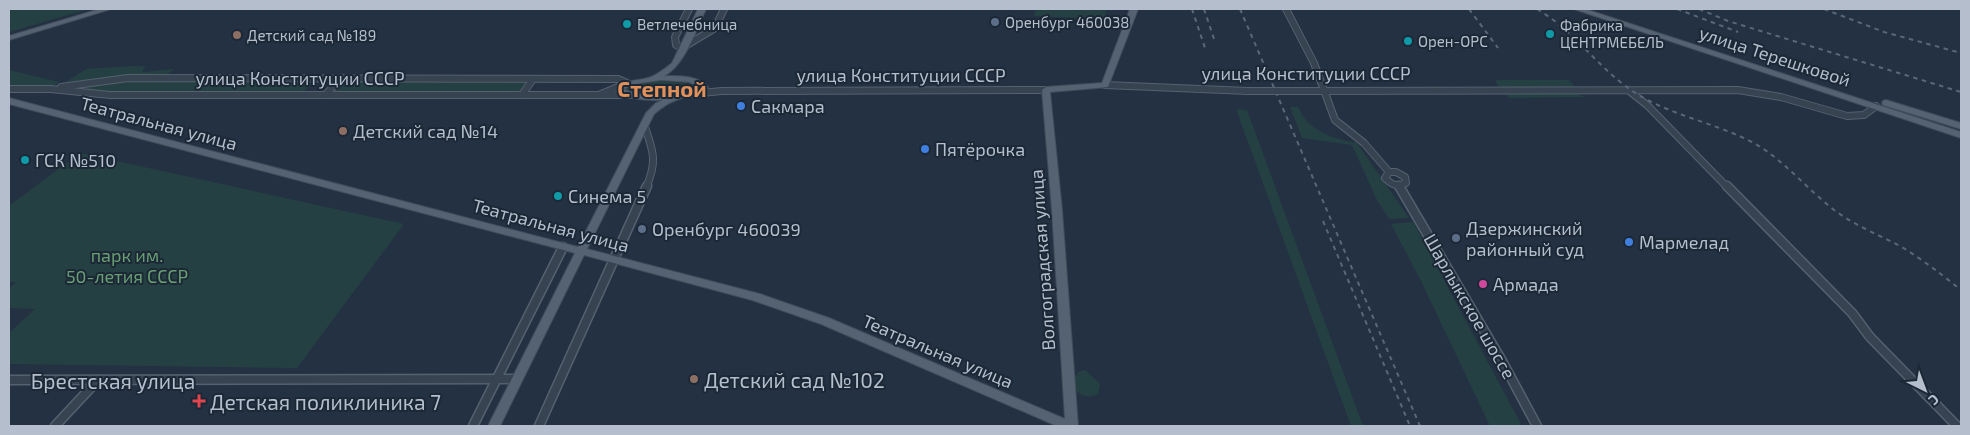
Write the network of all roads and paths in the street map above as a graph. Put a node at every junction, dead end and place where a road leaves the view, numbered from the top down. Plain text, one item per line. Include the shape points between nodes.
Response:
1 (108, 9) edge
2 (689, 9) edge
3 (702, 9) edge
4 (724, 9) edge
5 (1134, 9) edge
6 (1286, 9) edge
7 (1578, 9) edge
8 (1590, 10) edge
9 (9, 38) edge
10 (682, 48) junction
11 (675, 64) junction
12 (342, 78) junction
13 (533, 79) junction
14 (649, 79) junction
15 (685, 80) junction
16 (625, 84) junction
17 (703, 85) junction
18 (1105, 85) junction
19 (51, 89) junction
20 (9, 90) edge
21 (1046, 90) junction
22 (1628, 90) junction
23 (722, 91) junction
24 (1326, 91) junction
25 (325, 94) junction
26 (689, 94) junction
27 (522, 95) junction
28 (592, 95) junction
29 (636, 96) junction
30 (679, 96) junction
31 (9, 101) edge
32 (1878, 103) junction
33 (650, 113) junction
34 (644, 124) junction
35 (1961, 126) edge
36 (1961, 136) edge
37 (1389, 172) junction
38 (1399, 186) junction
39 (563, 247) junction
40 (581, 252) junction
41 (613, 260) junction
42 (498, 379) junction
43 (517, 379) junction
44 (9, 380) edge
45 (98, 380) junction
46 (56, 426) edge
47 (473, 426) edge
48 (494, 426) edge
49 (539, 426) edge
50 (1070, 426) edge
51 (1537, 426) edge
52 (1957, 426) edge

1 - 9 main road
2 - 10 street via 675,37 676,44
3 - 10 main road
4 - 10 street via 715,28
5 - 18 main road
6 - 24 street
7 - 8 main road, улица Терешковой
8 - 32 main road, улица Терешковой
10 - 11 main road
11 - 14 main road
11 - 15 main road via 677,74
12 - 13 street
12 - 19 street via 128,78
12 - 25 street
13 - 16 street via 618,79
13 - 27 street
14 - 15 main road
14 - 16 main road
15 - 17 main road
16 - 28 street, улица Конституции СССР
16 - 29 main road via 619,88 620,92
17 - 23 street, улица Конституции СССР
17 - 26 main road via 701,90
18 - 21 main road, улица Конституции СССР
18 - 24 street, улица Конституции СССР, bridge
19 - 20 street, улица Конституции СССР
19 - 25 street, улица Конституции СССР via 110,95
21 - 23 street, улица Конституции СССР
21 - 50 main road, Волгоградская улица
22 - 24 street, улица Конституции СССР
22 - 32 street, улица Конституции СССР via 1752,91 1853,117 1864,115
22 - 52 street via 1647,105 1852,313 1870,337
23 - 26 street, улица Конституции СССР
24 - 37 street via 1335,120 1364,143
25 - 27 street, улица Конституции СССР
26 - 30 main road
27 - 28 street, улица Конституции СССР
28 - 29 street, улица Конституции СССР
29 - 30 main road
29 - 33 main road via 649,104
30 - 33 main road
31 - 39 main road, Театральная улица
32 - 35 main road, улица Терешковой
32 - 36 main road, улица Терешковой
33 - 34 main road
34 - 40 main road
34 - 41 street via 652,145 655,167
37 - 38 street via 1385,175 1388,181
37 - 38 street via 1405,177 1406,183
38 - 51 street, Шарлыкское шоссе
39 - 40 main road, Театральная улица
39 - 42 street
40 - 41 main road, Театральная улица
40 - 43 main road
41 - 49 street
41 - 50 main road, Театральная улица via 756,297 799,312
42 - 43 street, Брестская улица
42 - 45 street, Брестская улица
42 - 47 street
43 - 48 main road
44 - 45 street, Брестская улица
45 - 46 street

